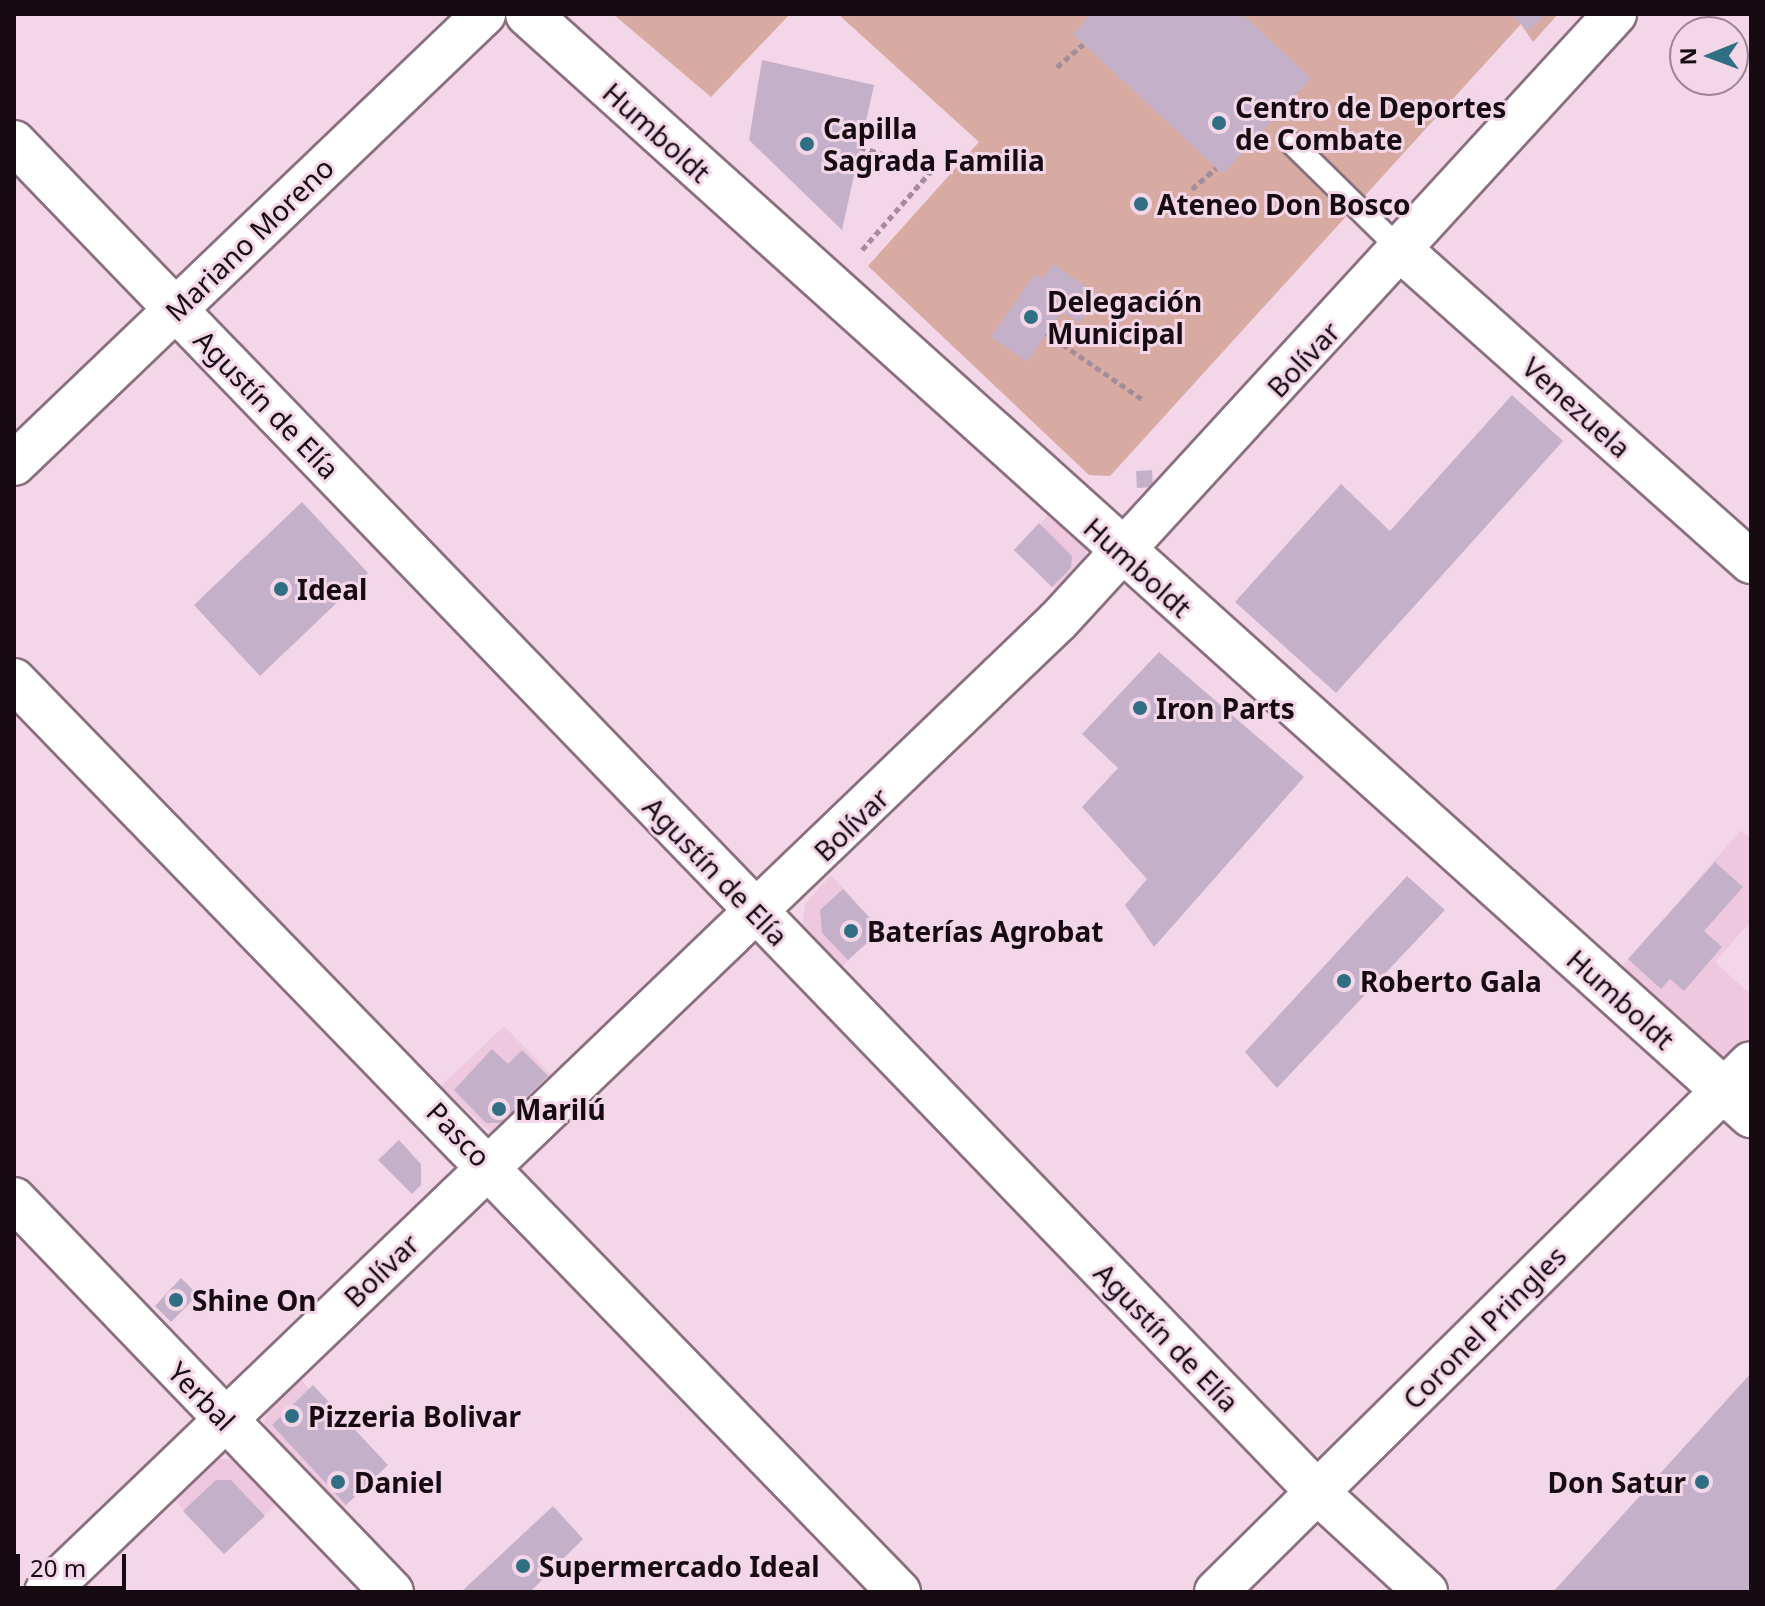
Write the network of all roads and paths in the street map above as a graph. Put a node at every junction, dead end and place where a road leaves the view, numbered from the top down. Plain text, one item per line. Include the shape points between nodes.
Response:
1 (484, 14) edge
2 (528, 14) edge
3 (1615, 14) edge
4 (1083, 44) dead end
5 (1057, 67) dead end
6 (14, 142) edge
7 (1294, 145) dead end
8 (860, 147) dead end
9 (1216, 168) dead end
10 (1192, 189) dead end
11 (862, 250) dead end
12 (1403, 252) junction
13 (176, 309) junction
14 (1046, 333) dead end
15 (1145, 401) dead end
16 (14, 464) edge
17 (1122, 553) junction
18 (1751, 562) edge
19 (14, 680) edge
20 (758, 915) junction
21 (1742, 1089) edge
22 (490, 1165) junction
23 (14, 1199) edge
24 (224, 1419) junction
25 (1317, 1492) junction
26 (46, 1592) edge
27 (392, 1592) edge
28 (899, 1592) edge
29 (1216, 1592) edge
30 (1426, 1592) edge

1 - 13 street, Mariano Moreno
2 - 17 street, Humboldt
3 - 12 street, Bolívar
4 - 5 path
6 - 13 street, Agustín de Elía
7 - 12 lane
8 - 11 path via 932,170
9 - 10 path
12 - 17 street, Bolívar
12 - 18 street, Venezuela
13 - 16 street, Mariano Moreno
13 - 20 street, Agustín de Elía
14 - 15 path
17 - 20 street, Bolívar
17 - 21 street, Humboldt
19 - 22 street, Pasco
20 - 22 street, Bolívar
20 - 25 street, Agustín de Elía
21 - 25 street, Coronel Pringles
22 - 24 street, Bolívar
22 - 28 street, Pasco
23 - 24 street, Yerbal
24 - 26 street, Bolívar
24 - 27 street, Yerbal
25 - 29 street, Coronel Pringles
25 - 30 street, Agustín de Elía

